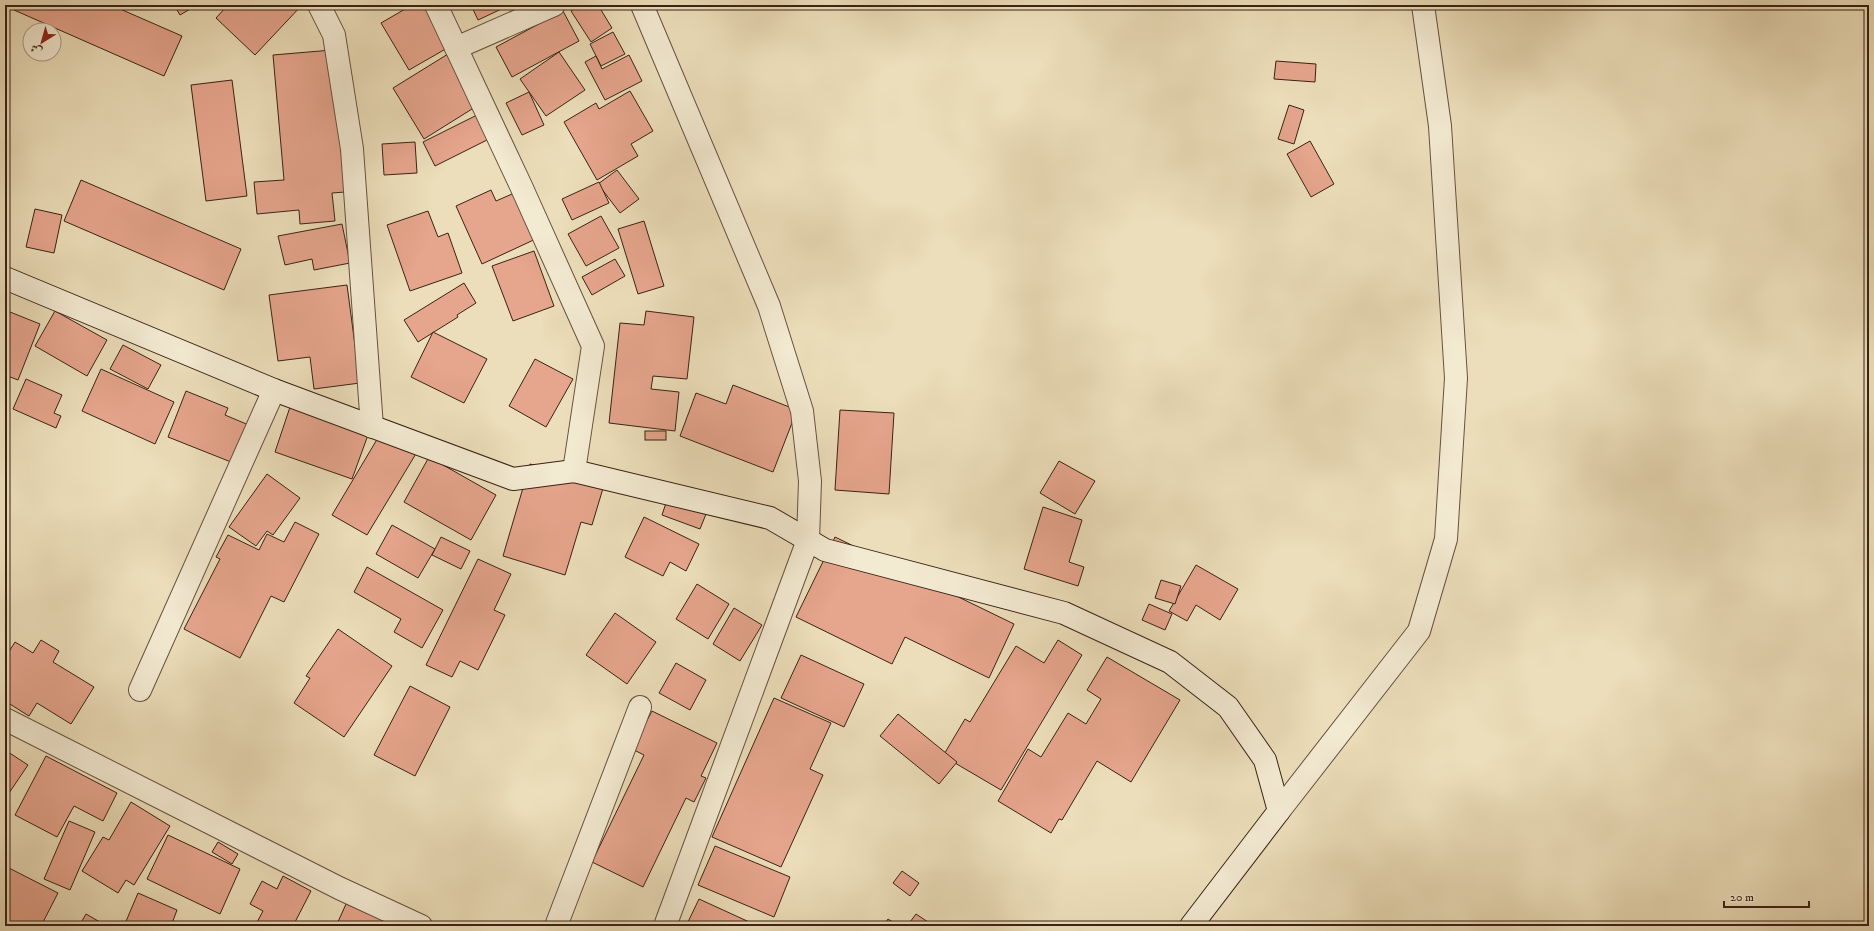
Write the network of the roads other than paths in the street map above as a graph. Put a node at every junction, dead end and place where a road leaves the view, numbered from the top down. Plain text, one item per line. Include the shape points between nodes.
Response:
1 (319, 5) edge
2 (436, 5) edge
3 (554, 5) edge
4 (642, 5) edge
5 (1423, 5) edge
6 (456, 48) junction
7 (5, 278) edge
8 (274, 390) junction
9 (372, 427) junction
10 (574, 471) junction
11 (808, 540) junction
12 (140, 690) dead end
13 (640, 707) dead end
14 (5, 719) edge
15 (1279, 811) junction
16 (421, 926) edge
17 (556, 926) edge
18 (665, 926) edge
19 (1191, 926) edge

1 - 9 street via 334,35 352,149
2 - 6 street
3 - 6 street
4 - 11 street via 768,306 802,411 810,480
5 - 15 street via 1440,126 1456,378 1446,539 1419,631
6 - 10 street via 593,346
7 - 8 street
8 - 9 street
8 - 12 street
9 - 10 street via 513,479
10 - 11 street via 770,518
11 - 15 street via 824,550 1064,613 1170,662 1228,707 1265,760
11 - 18 street
13 - 17 street
14 - 16 street via 339,888
15 - 19 street

